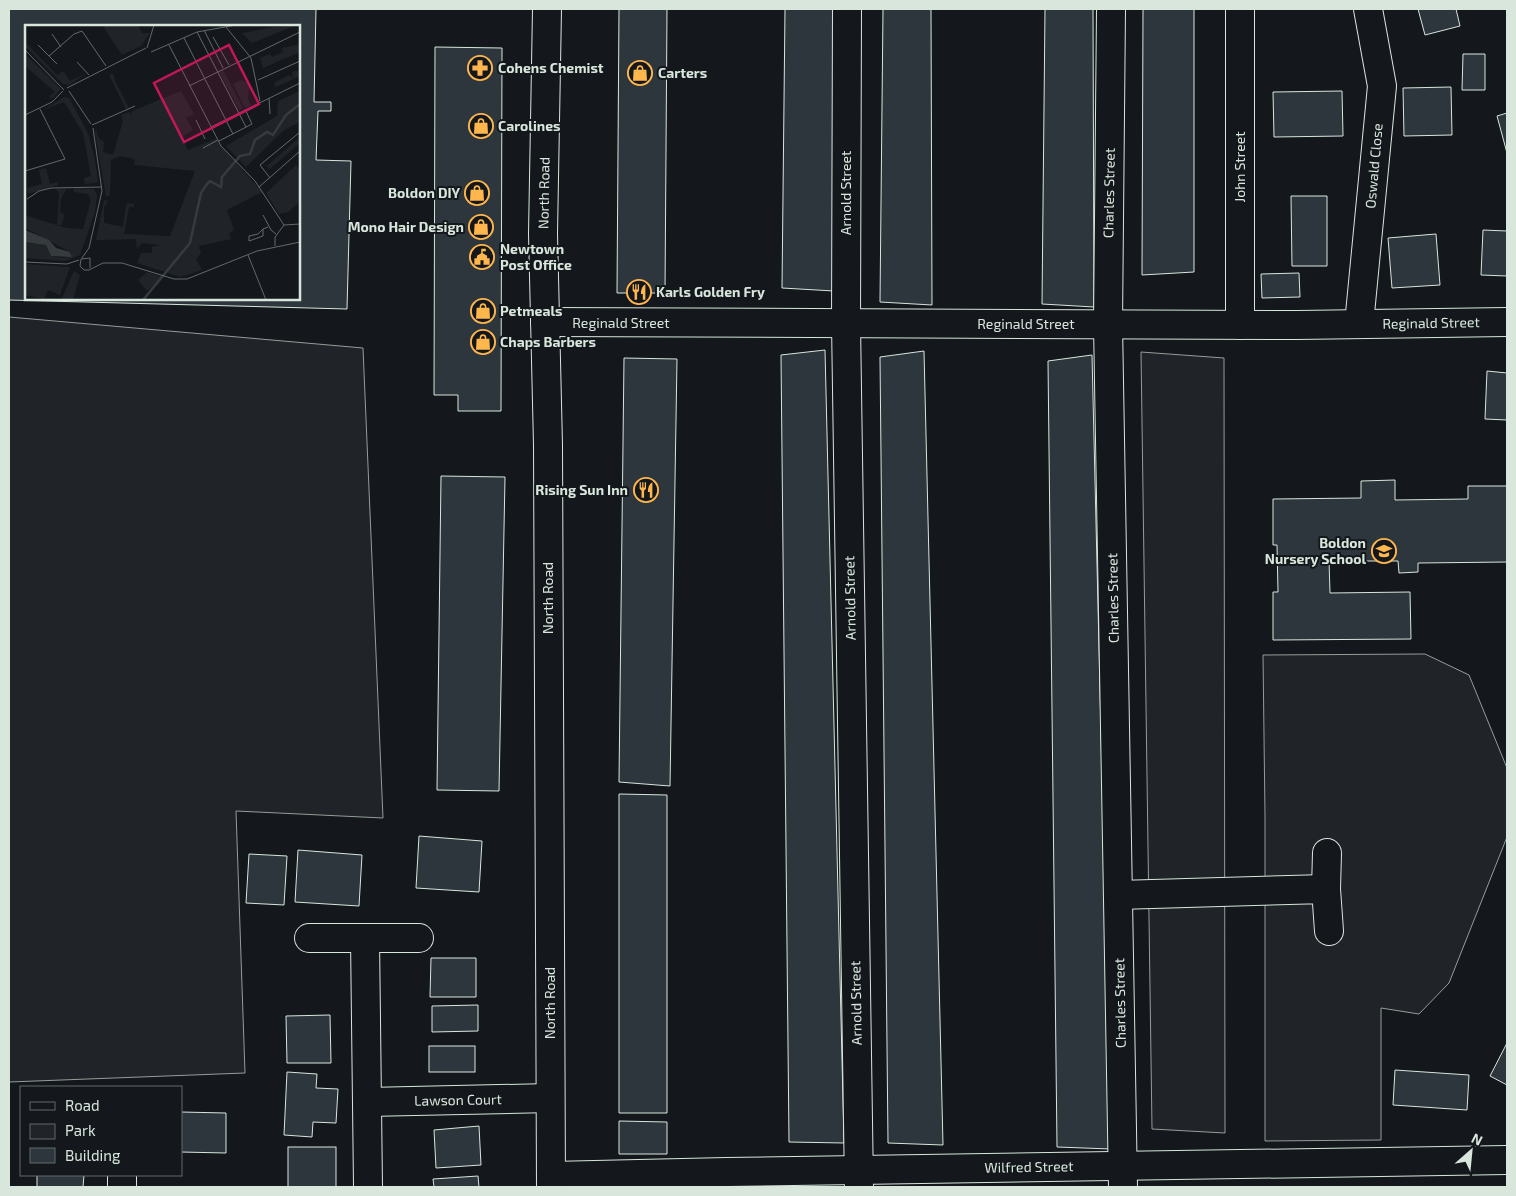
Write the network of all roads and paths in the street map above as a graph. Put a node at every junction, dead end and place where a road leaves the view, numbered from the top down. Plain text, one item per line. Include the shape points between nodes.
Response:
1 (547, 9) edge
2 (847, 9) edge
3 (1111, 9) edge
4 (1240, 9) edge
5 (1368, 9) edge
6 (545, 322) junction
7 (1507, 322) edge
8 (846, 323) junction
9 (1108, 324) junction
10 (1359, 324) junction
11 (1240, 325) junction
12 (1328, 853) dead end
13 (1326, 889) junction
14 (1118, 895) junction
15 (1329, 931) dead end
16 (309, 938) dead end
17 (365, 938) junction
18 (419, 938) dead end
19 (550, 1098) junction
20 (366, 1102) junction
21 (1507, 1160) edge
22 (1248, 1176) edge
23 (1123, 1177) edge
24 (859, 1178) edge
25 (551, 1182) edge
26 (368, 1187) edge

1 - 6 street, North Road via 543,234
2 - 8 street, Arnold Street
3 - 9 street, Charles Street
4 - 11 street, John Street
5 - 10 street, Oswald Close via 1382,86
6 - 8 street, Reginald Street
6 - 19 street, North Road
7 - 10 street, Reginald Street
8 - 9 street, Reginald Street
8 - 24 street, Arnold Street
9 - 11 street, Reginald Street
9 - 14 street, Charles Street
10 - 11 street, Reginald Street
12 - 13 street
13 - 14 street
13 - 15 street
14 - 23 street, Charles Street
16 - 17 street
17 - 18 street
17 - 20 street
19 - 20 street, Lawson Court
19 - 25 street, North Road
20 - 26 street
21 - 22 street, Wilfred Street
22 - 23 street, Wilfred Street
23 - 24 street, Wilfred Street
24 - 25 street, Wilfred Street

